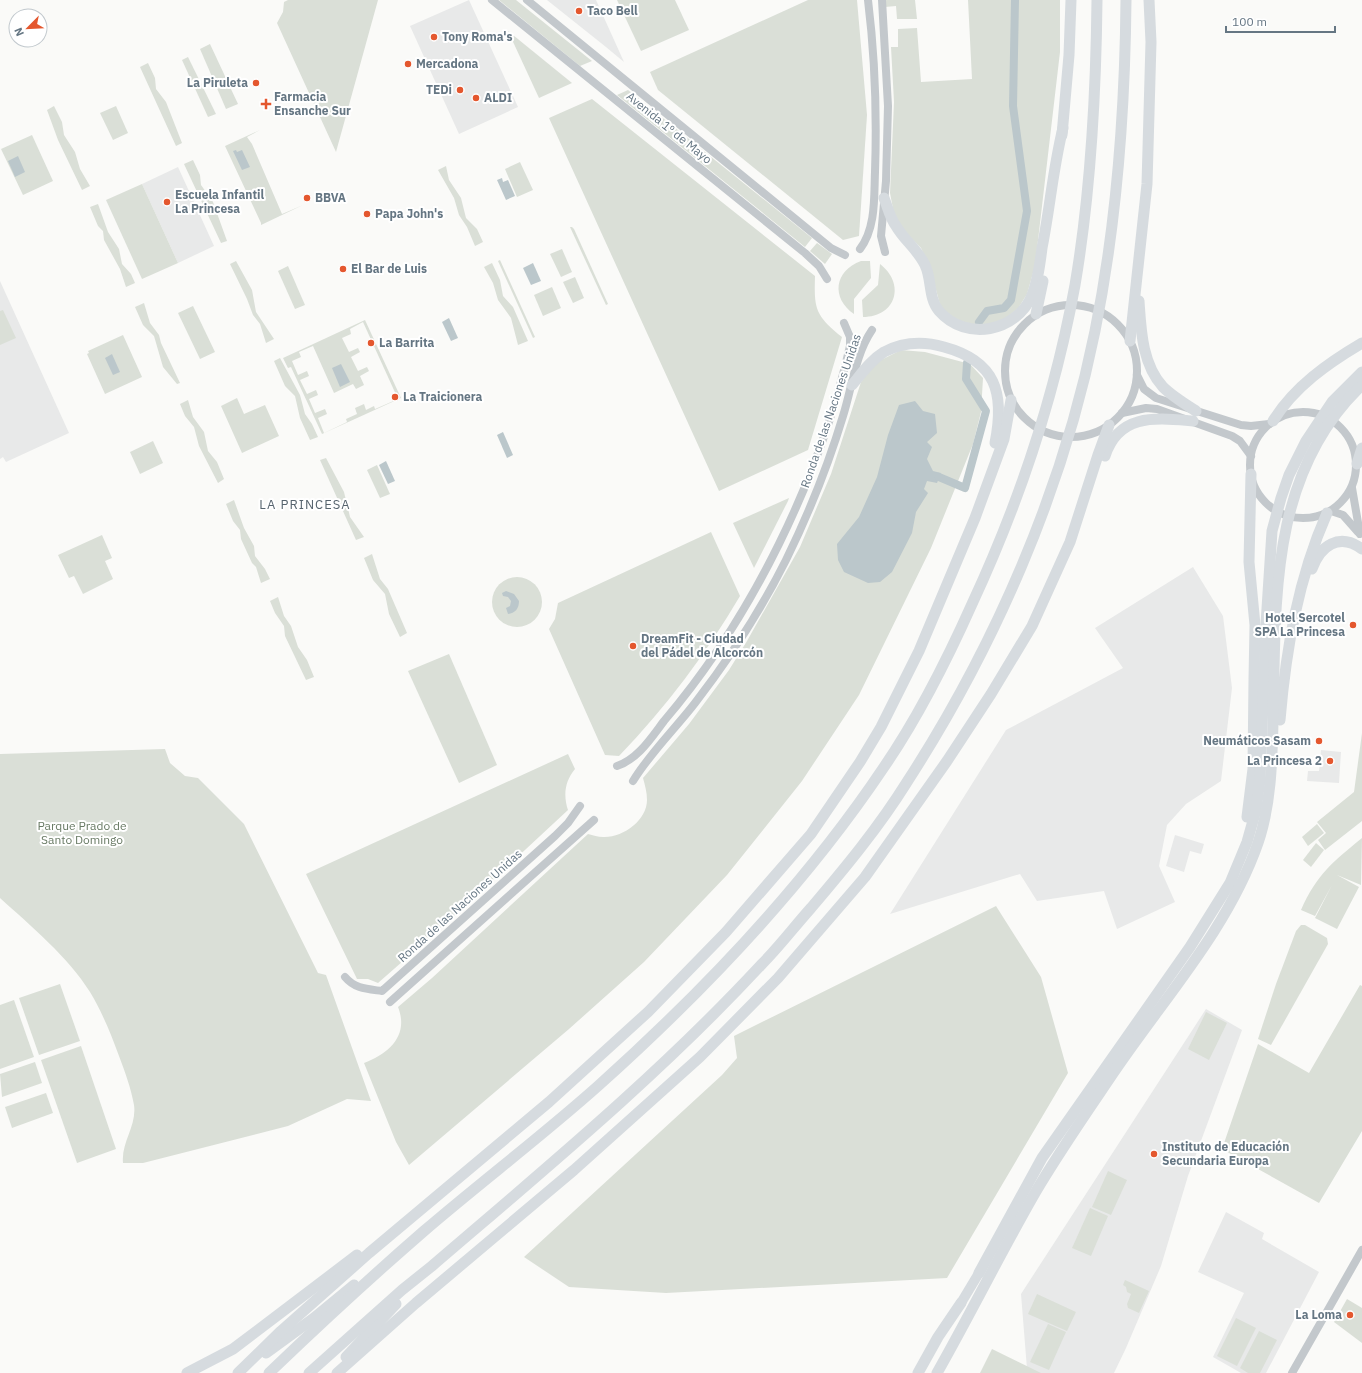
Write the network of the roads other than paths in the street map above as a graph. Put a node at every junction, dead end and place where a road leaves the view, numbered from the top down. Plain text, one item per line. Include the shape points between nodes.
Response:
1 (492, 0) edge
2 (527, 0) edge
3 (868, 0) edge
4 (882, 0) edge
5 (1071, 0) edge
6 (1097, 0) edge
7 (1126, 0) edge
8 (1149, 0) edge
9 (1063, 128) junction
10 (884, 198) junction
11 (860, 249) dead end
12 (885, 252) dead end
13 (844, 255) dead end
14 (1136, 275) junction
15 (827, 279) dead end
16 (1036, 314) junction
17 (844, 323) dead end
18 (872, 330) dead end
19 (934, 338) dead end
20 (1130, 341) junction
21 (1362, 343) edge
22 (963, 353) junction
23 (1362, 372) edge
24 (1137, 375) junction
25 (852, 385) junction
26 (1362, 385) edge
27 (1345, 394) junction
28 (1011, 400) junction
29 (1122, 414) junction
30 (1195, 416) junction
31 (1271, 423) junction
32 (1109, 425) junction
33 (1362, 448) edge
34 (1251, 456) junction
35 (1357, 464) junction
36 (1250, 474) junction
37 (1352, 488) junction
38 (1286, 500) junction
39 (1329, 512) junction
40 (975, 518) junction
41 (1361, 536) edge
42 (1362, 549) edge
43 (1293, 625) junction
44 (1032, 626) junction
45 (617, 766) dead end
46 (633, 781) dead end
47 (580, 806) dead end
48 (594, 820) dead end
49 (1202, 948) junction
50 (345, 977) dead end
51 (1159, 989) junction
52 (390, 1002) dead end
53 (459, 1177) junction
54 (424, 1231) junction
55 (1362, 1250) edge
56 (432, 1266) junction
57 (979, 1272) joint
58 (962, 1303) junction
59 (187, 1373) edge
60 (238, 1373) edge
61 (241, 1373) edge
62 (269, 1373) edge
63 (309, 1373) edge
64 (331, 1373) edge
65 (337, 1373) edge
66 (918, 1373) edge
67 (924, 1373) edge
68 (938, 1373) edge
69 (1292, 1373) edge

1 - 15 street, Avenida 1º de Mayo via 805,253 819,266
2 - 13 street, Avenida 1º de Mayo via 831,248
3 - 11 street via 876,99 876,142 873,210 867,238
4 - 10 street via 888,106
5 - 9 highway
6 - 54 highway via 1089,178 1075,283 1066,327 1033,452 996,553 947,660 886,765 827,846 742,944 664,1024 597,1087
7 - 56 highway via 1118,179 1103,289 1094,334 1061,460 1021,567 972,672 907,783 848,864 763,963 686,1043 636,1089
8 - 14 highway via 1151,42 1147,184
9 - 10 highway via 1032,296 1022,311 997,327 983,330 960,326 940,312 934,301 925,264 896,227
9 - 16 highway via 1050,237
10 - 12 street via 881,236
14 - 20 highway
14 - 30 highway via 1145,351 1152,371 1163,387
16 - 20 street via 1065,304 1085,306 1110,317
16 - 28 street via 1017,331 1007,352 1004,368
17 - 45 street, Ronda de las Naciones Unidas via 850,337 850,346 836,401 809,474 763,577 672,712 634,757
18 - 25 street, Ronda de las Naciones Unidas via 863,345
19 - 22 highway
20 - 24 street via 1136,357
21 - 31 highway via 1318,373 1285,403
22 - 25 highway via 922,342 893,348 875,359
22 - 40 highway via 987,370 998,396 998,431
23 - 27 highway
24 - 29 street via 1130,402
24 - 30 street via 1150,395
25 - 46 street, Ronda de las Naciones Unidas via 817,490 766,596 708,686 642,766
26 - 27 highway
27 - 38 highway via 1319,430 1300,477
28 - 32 street via 1020,414 1032,425 1055,436 1078,438
28 - 40 highway via 1004,439
29 - 30 street via 1146,408
29 - 32 street
30 - 31 street via 1251,426
30 - 34 street via 1232,436
30 - 44 highway via 1140,421 1122,429 1113,439 1074,549 1046,607
31 - 34 street via 1256,440
31 - 35 street via 1298,412 1313,412 1329,417 1347,435
32 - 44 highway via 1070,542
33 - 35 highway
34 - 36 street
35 - 37 street
36 - 39 street via 1256,490 1263,499 1283,514 1308,519
36 - 51 highway via 1249,562 1255,632 1253,770 1249,808 1228,872
37 - 39 street via 1343,501
37 - 41 street
38 - 49 highway via 1275,624 1272,732 1266,809 1258,842 1237,890
38 - 51 highway via 1272,531 1260,780 1256,810 1247,842 1230,883 1190,947
39 - 41 street via 1343,514
39 - 43 highway via 1312,548 1302,580
40 - 53 highway via 919,651 881,727 811,834 726,932 648,1012
42 - 43 highway via 1345,542 1324,548 1315,560
43 - 49 highway via 1284,666 1271,812 1263,845 1238,900
44 - 65 highway via 991,694 915,808 865,877 778,978 700,1057 631,1120
47 - 50 street, Ronda de las Naciones Unidas via 555,836 382,991 358,988
48 - 52 street, Ronda de las Naciones Unidas
49 - 68 highway via 1115,1071 1036,1192
51 - 57 highway via 1042,1158
53 - 59 highway via 432,1193 364,1250 260,1330 233,1349
53 - 60 highway via 281,1331
54 - 61 highway via 392,1253 314,1318
54 - 62 highway
55 - 69 street
56 - 63 highway
56 - 64 highway
57 - 58 main road
58 - 66 highway via 938,1337
58 - 67 highway

